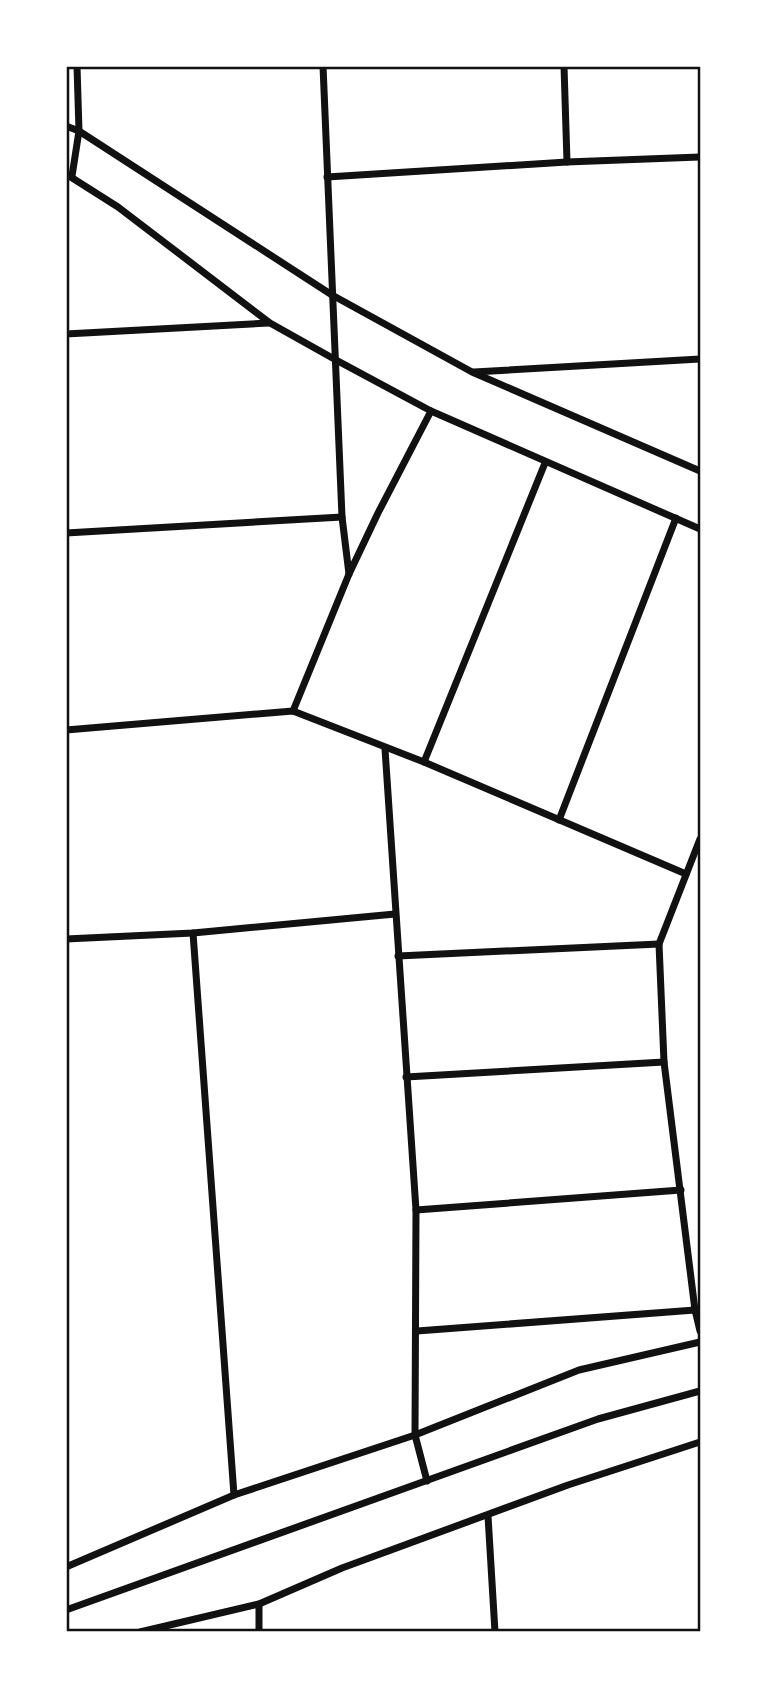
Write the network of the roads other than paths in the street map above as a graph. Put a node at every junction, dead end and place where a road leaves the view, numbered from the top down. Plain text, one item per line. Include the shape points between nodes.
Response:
1 (77, 66) edge
2 (323, 66) edge
3 (564, 66) edge
4 (66, 126) edge
5 (79, 131) junction
6 (701, 157) edge
7 (567, 162) junction
8 (69, 175) edge
9 (327, 177) junction
10 (332, 295) junction
11 (270, 323) junction
12 (66, 334) edge
13 (701, 359) edge
14 (336, 360) junction
15 (472, 372) junction
16 (431, 411) junction
17 (545, 463) junction
18 (701, 471) edge
19 (342, 517) junction
20 (676, 518) junction
21 (701, 529) edge
22 (66, 533) edge
23 (349, 574) junction
24 (293, 711) junction
25 (66, 730) edge
26 (385, 748) junction
27 (424, 762) junction
28 (559, 820) junction
29 (701, 839) edge
30 (686, 874) junction
31 (395, 914) junction
32 (193, 933) junction
33 (66, 939) edge
34 (659, 944) junction
35 (398, 956) junction
36 (664, 1062) junction
37 (407, 1077) junction
38 (681, 1190) junction
39 (416, 1210) junction
40 (695, 1310) junction
41 (417, 1331) junction
42 (701, 1331) edge
43 (701, 1342) edge
44 (701, 1391) edge
45 (415, 1436) junction
46 (701, 1442) edge
47 (427, 1481) junction
48 (234, 1495) junction
49 (488, 1516) junction
50 (66, 1567) edge
51 (260, 1604) junction
52 (66, 1611) edge
53 (141, 1632) edge
54 (259, 1632) edge
55 (495, 1632) edge

1 - 5 street
2 - 9 street
3 - 7 street
4 - 5 street
5 - 8 street
5 - 10 street
6 - 7 street
7 - 9 street
8 - 11 street
9 - 10 street
10 - 14 street
10 - 15 street
11 - 12 street
11 - 14 street
13 - 15 street
14 - 16 street
14 - 19 street
15 - 18 street
16 - 17 street
16 - 23 street
17 - 20 street
17 - 27 street
19 - 22 street
19 - 23 street
20 - 21 street
20 - 28 street
23 - 24 street
24 - 25 street
24 - 26 street
26 - 27 street
26 - 31 street
27 - 28 street
28 - 30 street
29 - 30 street
30 - 34 street
31 - 32 street
31 - 35 street
32 - 33 street
32 - 48 street
34 - 35 street
34 - 36 street
35 - 37 street
36 - 37 street
36 - 38 street
37 - 39 street
38 - 39 street
38 - 40 street
39 - 41 street
40 - 41 street
40 - 42 street
41 - 45 street
43 - 45 street via 579,1370
44 - 47 street via 598,1419
45 - 47 street
45 - 48 street
46 - 49 street
47 - 52 street
48 - 50 street
49 - 51 street via 342,1568
49 - 55 street
51 - 53 street
51 - 54 street

